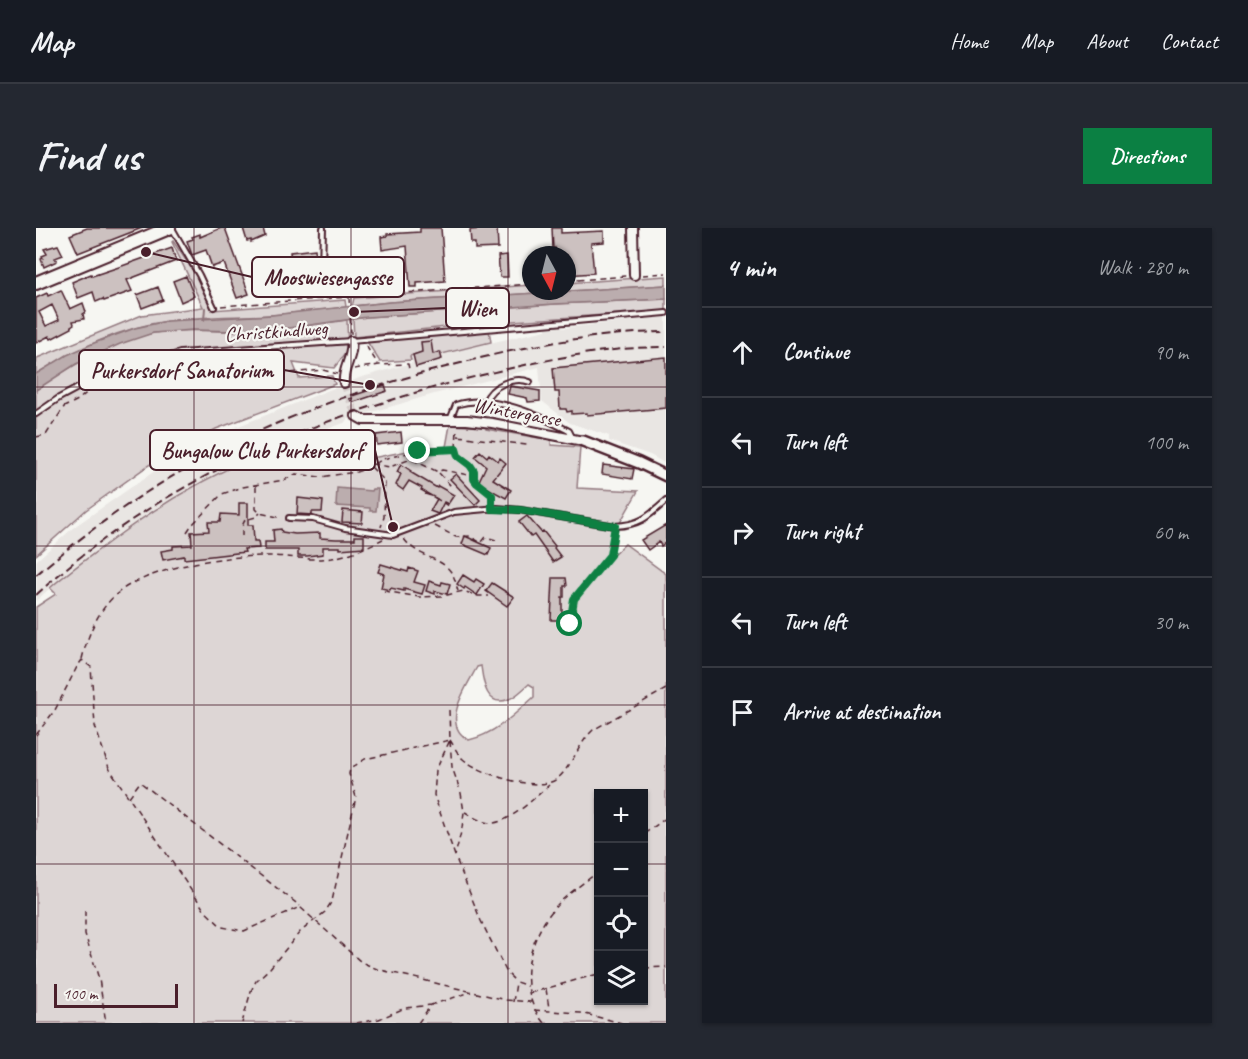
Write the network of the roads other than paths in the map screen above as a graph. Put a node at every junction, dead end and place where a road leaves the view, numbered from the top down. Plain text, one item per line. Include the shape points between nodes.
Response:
1 (170, 228) edge
2 (323, 228) edge
3 (633, 228) edge
4 (634, 275) road end
5 (36, 283) edge
6 (319, 284) dead end
7 (214, 307) road end
8 (666, 314) edge
9 (351, 340) junction
10 (342, 377) tunnel mouth
11 (530, 382) dead end
12 (485, 402) junction
13 (36, 414) edge
14 (356, 416) dead end
15 (454, 420) junction
16 (578, 440) junction
17 (666, 476) edge
18 (666, 501) edge
19 (290, 518) road end

1 - 5 main road
1 - 7 lane
2 - 6 lane
3 - 4 street
8 - 9 lane, Christkindlweg
9 - 10 street via 353,349
9 - 13 lane, Christkindlweg via 180,353 100,376
11 - 12 lane via 507,383 492,391
12 - 15 lane via 456,405
12 - 16 lane via 547,419
14 - 15 street, Wintergasse via 363,420
15 - 16 street, Wintergasse via 492,423
16 - 17 street, Wintergasse
18 - 19 lane via 644,520 615,526 492,509 454,512 393,535

